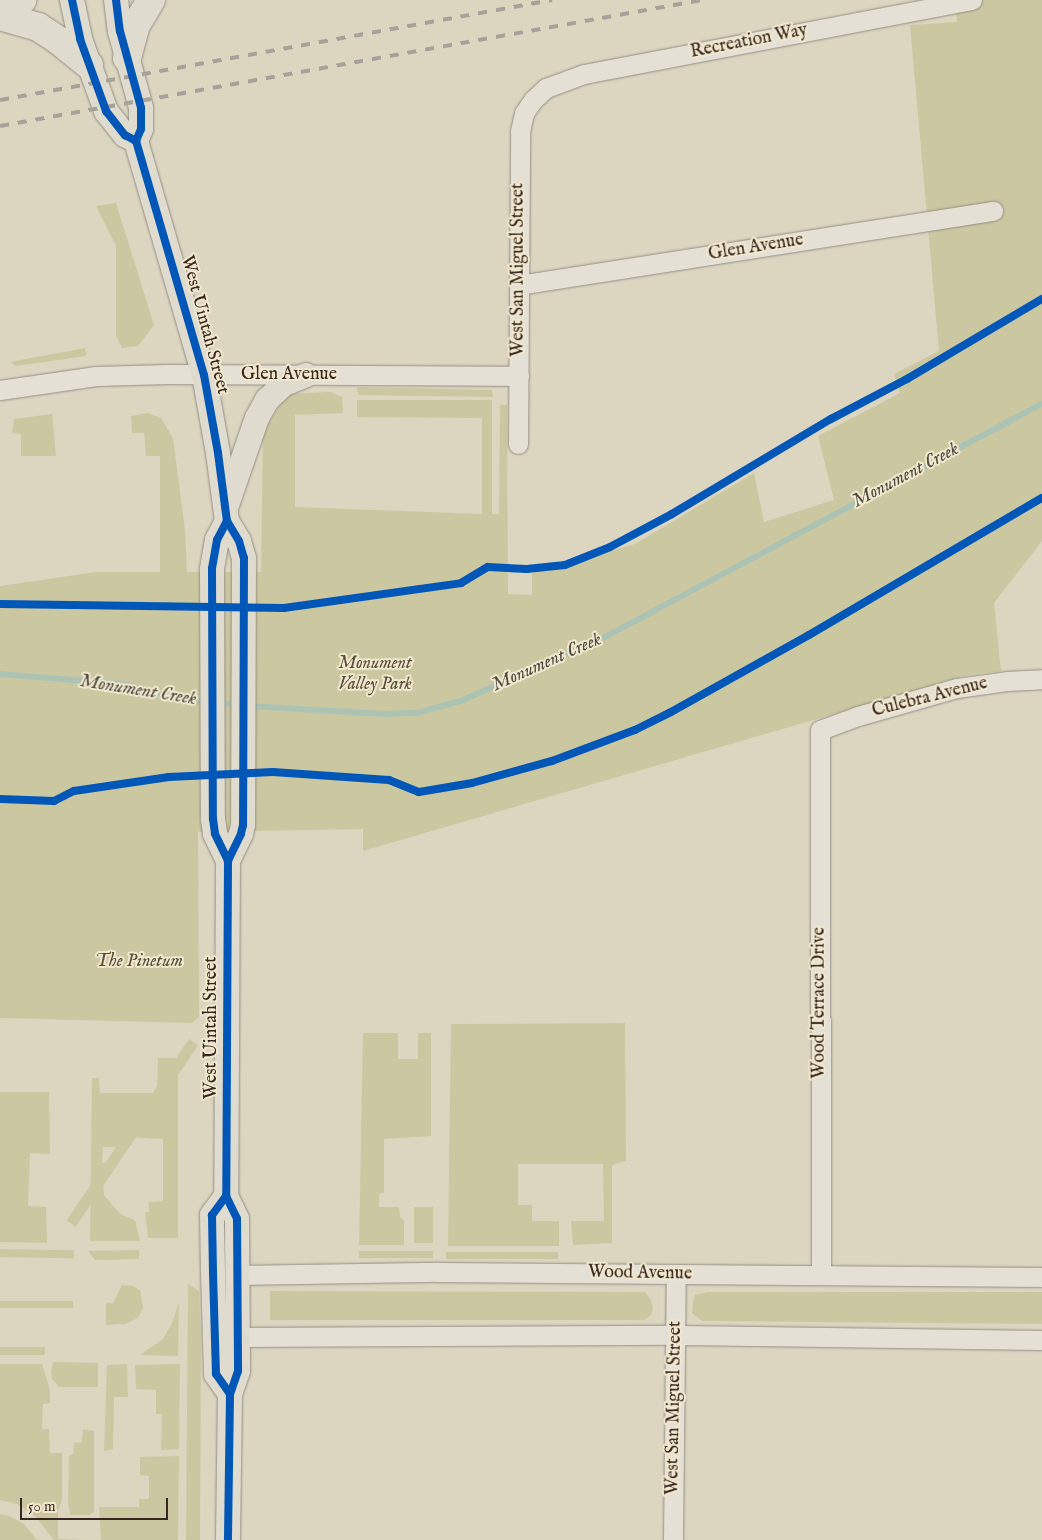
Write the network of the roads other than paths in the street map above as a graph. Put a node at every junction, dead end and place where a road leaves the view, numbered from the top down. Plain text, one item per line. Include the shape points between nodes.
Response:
1 (22, 0) edge
2 (72, 0) edge
3 (116, 0) edge
4 (151, 0) edge
5 (972, 0) edge
6 (0, 5) edge
7 (0, 16) edge
8 (127, 58) junction
9 (88, 65) junction
10 (532, 100) joint
11 (136, 141) junction
12 (993, 211) dead end
13 (519, 285) junction
14 (204, 375) junction
15 (306, 375) junction
16 (519, 376) junction
17 (0, 390) edge
18 (518, 444) dead end
19 (226, 515) junction
20 (1042, 679) edge
21 (820, 730) joint
22 (228, 861) junction
23 (226, 1196) junction
24 (237, 1275) junction
25 (676, 1275) junction
26 (821, 1275) junction
27 (1042, 1277) edge
28 (676, 1335) junction
29 (238, 1337) junction
30 (1042, 1340) edge
31 (230, 1394) junction
32 (228, 1540) edge
33 (673, 1540) edge

1 - 6 highway
2 - 9 main road
3 - 8 main road, West Uintah Street
4 - 8 highway via 136,25
5 - 10 street, Recreation Way via 584,74 546,88
7 - 9 highway via 38,27
8 - 11 main road, West Uintah Street via 141,108 141,129
9 - 11 main road via 106,110 125,135
10 - 13 street, West San Miguel Street via 524,113 520,131
11 - 14 main road, West Uintah Street
12 - 13 street, Glen Avenue
13 - 16 street, West San Miguel Street
14 - 15 street, Glen Avenue
14 - 17 street, Glen Avenue via 96,376
14 - 19 main road, West Uintah Street
15 - 16 street, Glen Avenue
15 - 19 main road via 284,384 267,400 257,418
16 - 18 street, West San Miguel Street
19 - 22 main road, West Uintah Street via 212,569 212,797 215,834
19 - 22 main road, West Uintah Street via 239,542 245,569 241,834
20 - 21 street, Culebra Avenue via 957,688
21 - 26 street, Wood Terrace Drive
22 - 23 main road, West Uintah Street
23 - 24 main road, West Uintah Street via 237,1219
23 - 31 main road via 212,1215 216,1374
24 - 25 street, Wood Avenue via 438,1272
24 - 29 main road, West Uintah Street
25 - 26 street, Wood Avenue
25 - 28 street, West San Miguel Street
26 - 27 street, Wood Avenue
28 - 29 street
28 - 30 street
28 - 33 street, West San Miguel Street
29 - 31 main road, West Uintah Street via 238,1371
31 - 32 main road, West Uintah Street

